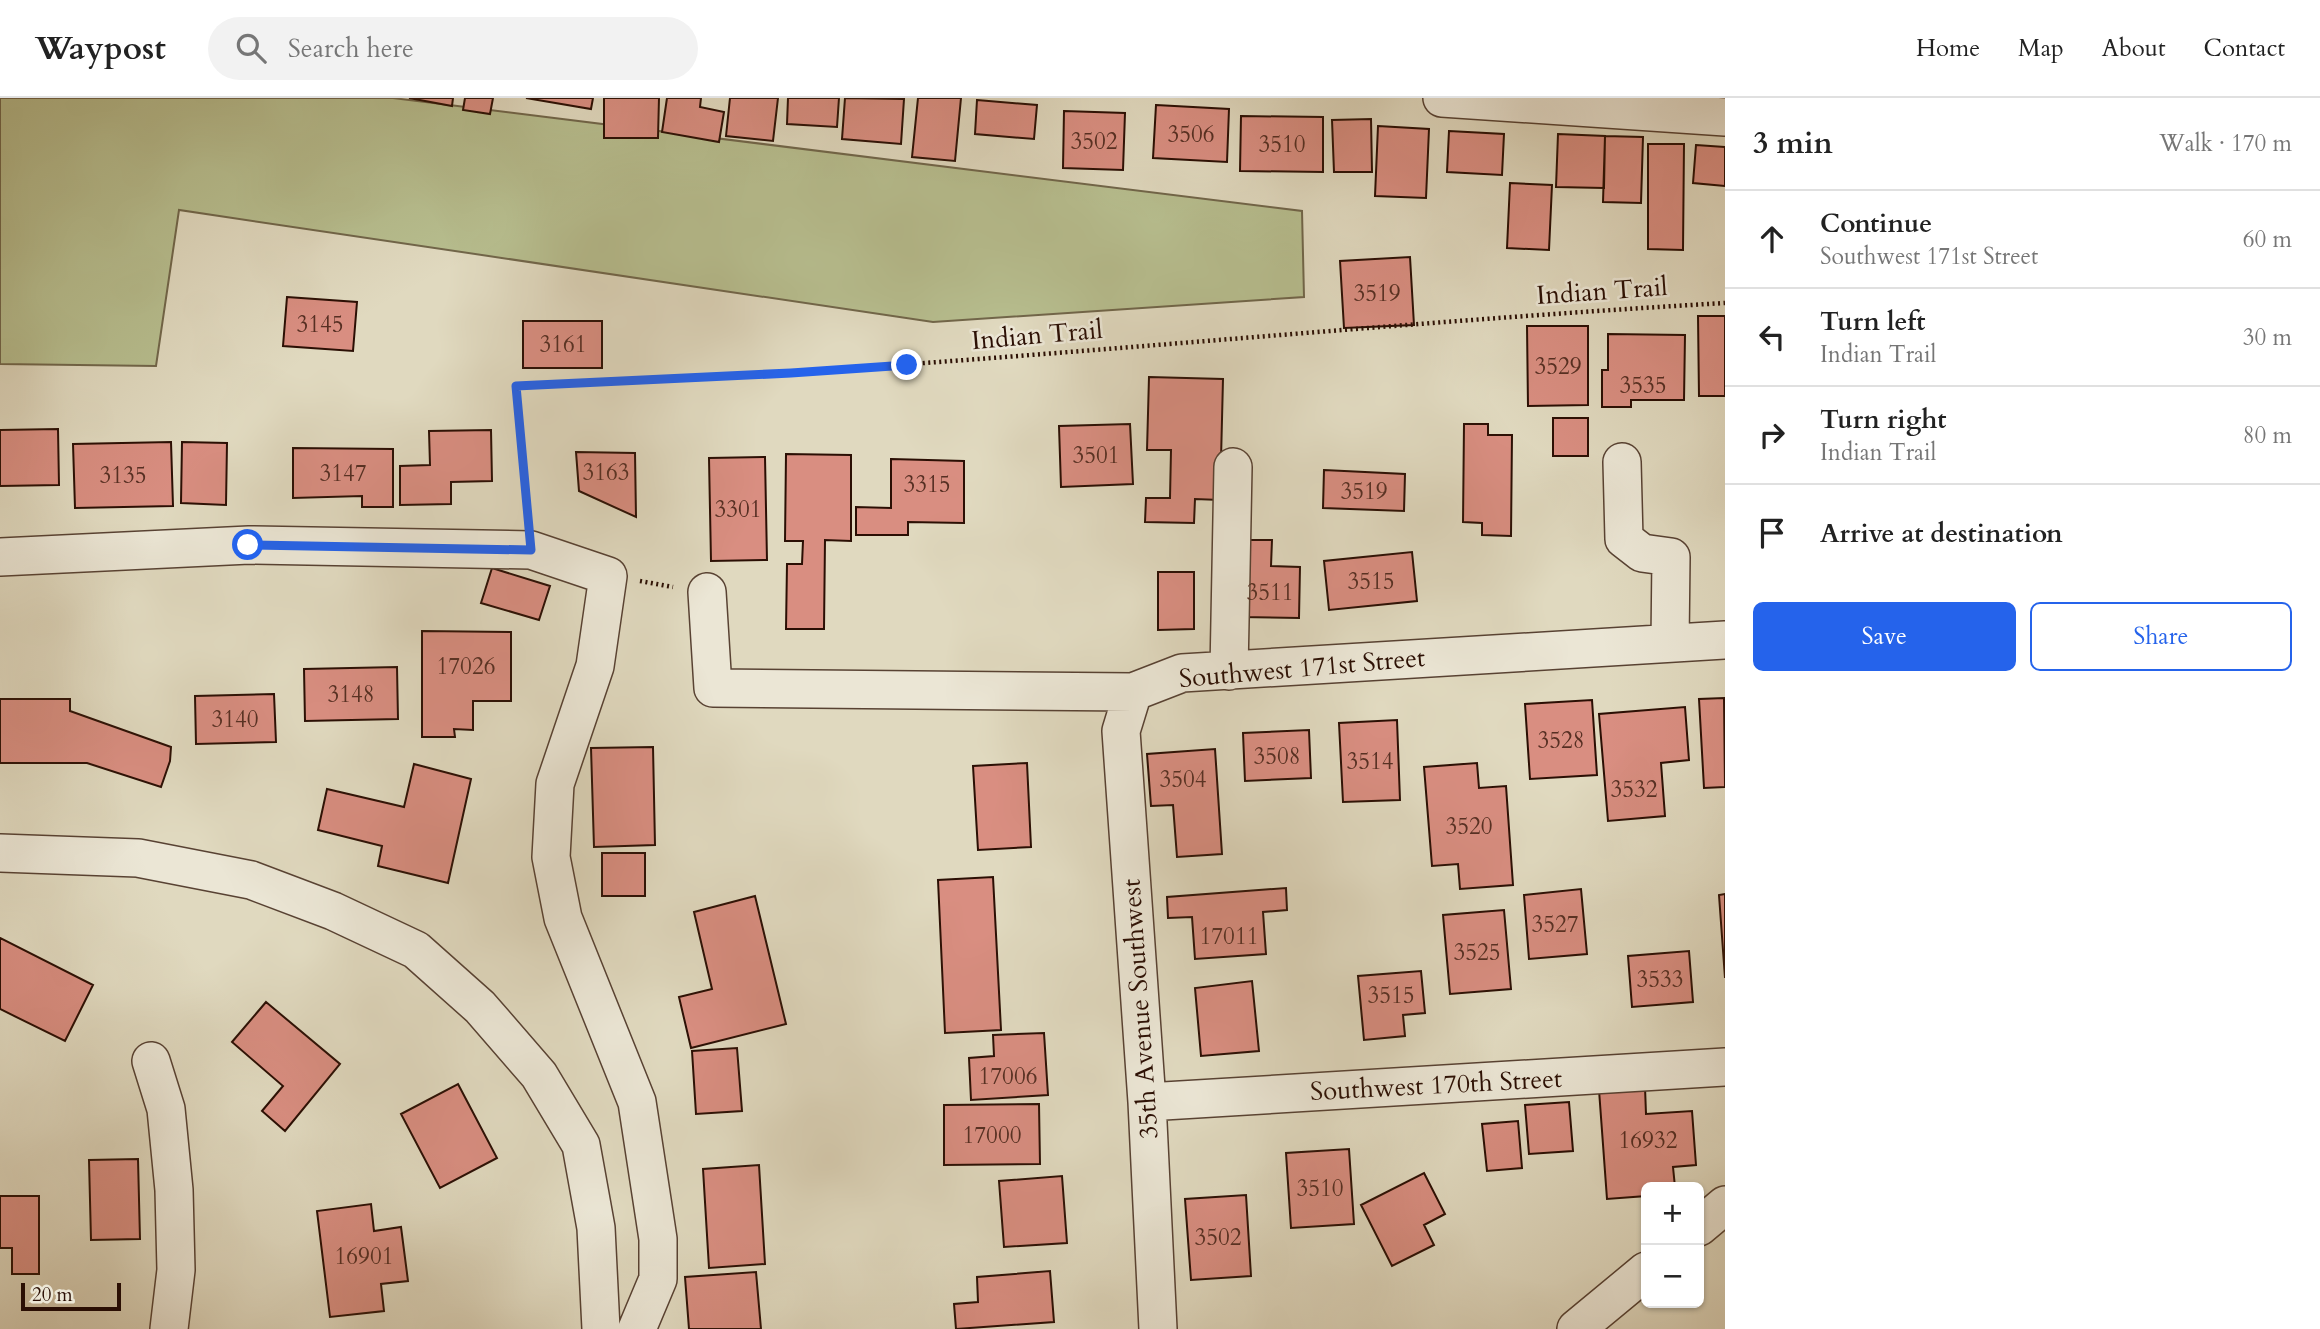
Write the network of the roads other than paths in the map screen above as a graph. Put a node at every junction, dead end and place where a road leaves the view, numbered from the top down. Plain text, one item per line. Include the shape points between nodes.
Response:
1 (1442, 98) edge
2 (1725, 117) edge
3 (1622, 462) dead end
4 (1233, 467) dead end
5 (0, 557) edge
6 (707, 592) road end
7 (1725, 639) edge
8 (1670, 643) junction
9 (1229, 671) junction
10 (1133, 692) junction
11 (0, 853) edge
12 (151, 1061) dead end
13 (1725, 1067) edge
14 (1147, 1102) junction
15 (1725, 1205) edge
16 (1704, 1223) edge
17 (1641, 1275) edge
18 (169, 1329) edge
19 (601, 1329) edge
20 (637, 1329) edge
21 (1158, 1329) edge
22 (1576, 1329) edge

1 - 2 street
3 - 8 street via 1624,539 1642,554 1671,556
4 - 9 street
5 - 20 street via 248,545 531,550 608,576 595,666 555,784 551,857 563,918 636,1102 659,1239 658,1279
6 - 10 street, Southwest 171st Street via 713,688
7 - 8 street, Southwest 171st Street
8 - 9 street, Southwest 171st Street
9 - 10 street, Southwest 171st Street via 1182,673
10 - 14 street, 35th Avenue Southwest via 1121,731
11 - 19 street via 138,858 251,880 416,950 480,1007 539,1075 580,1145 596,1228
12 - 18 street via 166,1109 174,1190 176,1270
13 - 14 street, Southwest 170th Street
14 - 21 street, 35th Avenue Southwest
15 - 16 street
17 - 22 street

